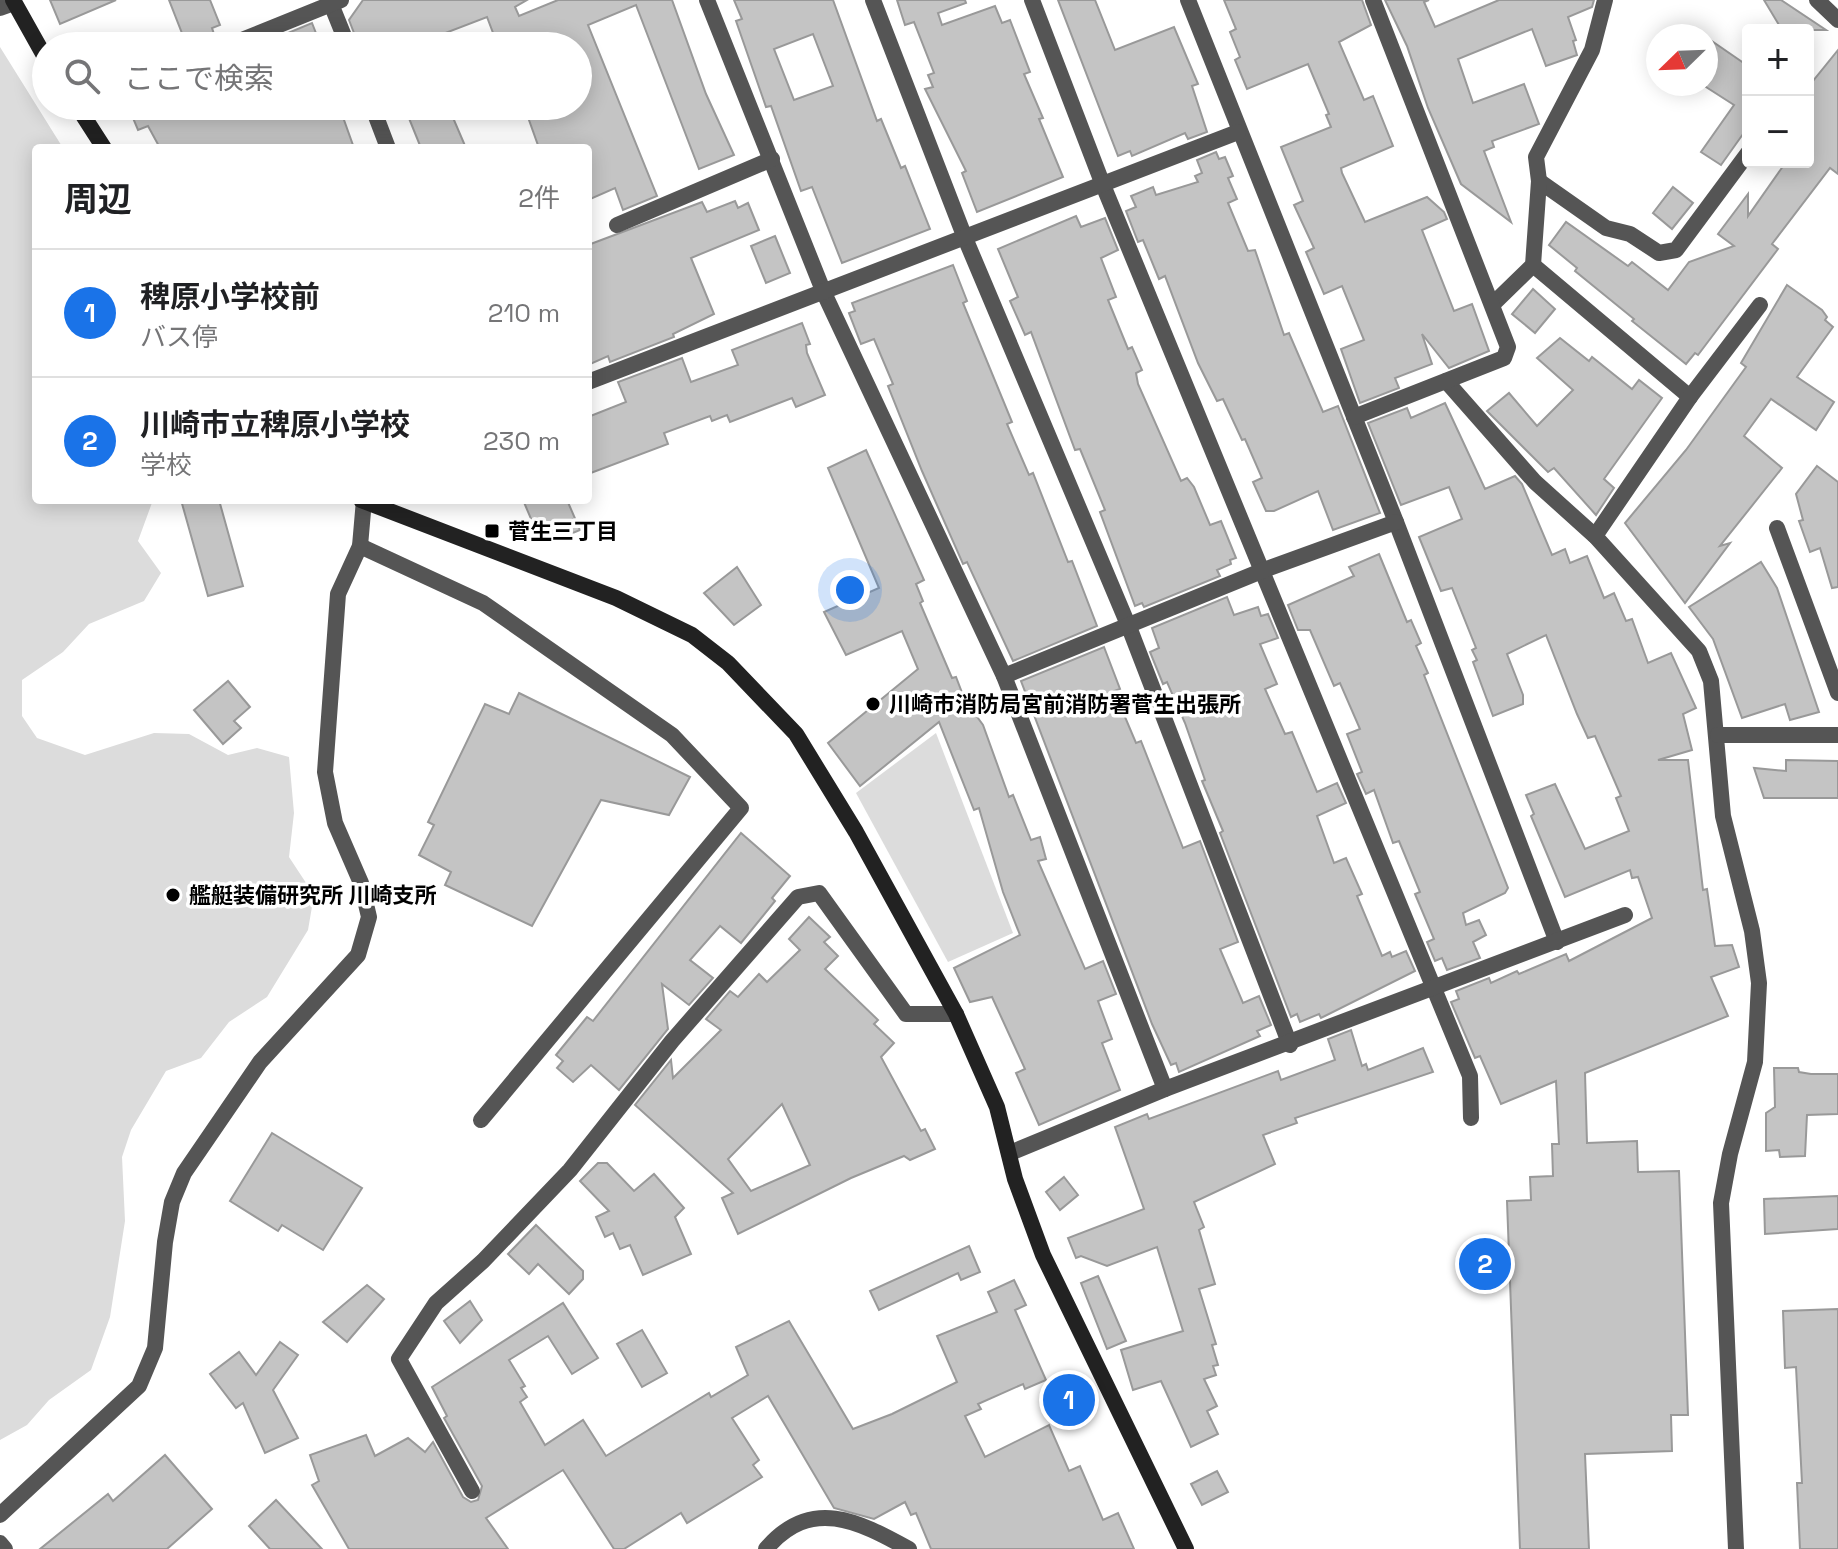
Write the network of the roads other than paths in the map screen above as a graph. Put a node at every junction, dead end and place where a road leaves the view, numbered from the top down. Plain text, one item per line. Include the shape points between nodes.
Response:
1 (707, 0) edge
2 (873, 0) edge
3 (1032, 0) edge
4 (1188, 0) edge
5 (1373, 0) edge
6 (1605, 0) edge
7 (1817, 0) edge
8 (336, 2) edge
9 (9, 4) edge
10 (1838, 20) edge
11 (262, 32) edge
12 (344, 32) edge
13 (32, 38) edge
14 (86, 120) edge
15 (377, 120) edge
16 (1238, 132) junction
17 (101, 144) edge
18 (386, 144) edge
19 (772, 159) junction
20 (1742, 161) edge
21 (1539, 181) junction
22 (1103, 185) junction
23 (617, 225) dead end
24 (965, 238) junction
25 (1533, 265) junction
26 (824, 293) junction
27 (1493, 304) junction
28 (1760, 305) dead end
29 (592, 380) edge
30 (1446, 381) junction
31 (1690, 397) junction
32 (1354, 417) junction
33 (363, 504) edge
34 (371, 504) edge
35 (1396, 522) junction
36 (1777, 528) dead end
37 (1595, 536) junction
38 (360, 546) junction
39 (1264, 570) junction
40 (1129, 627) junction
41 (1004, 676) junction
42 (1838, 693) edge
43 (1718, 735) junction
44 (1838, 735) edge
45 (1625, 915) dead end
46 (1557, 942) junction
47 (1432, 988) junction
48 (956, 1014) junction
49 (1290, 1045) junction
50 (1165, 1089) junction
51 (1471, 1118) dead end
52 (481, 1120) dead end
53 (1010, 1153) junction
54 (472, 1491) dead end
55 (0, 1515) edge
56 (0, 1543) edge
57 (1181, 1547) edge
58 (5, 1549) edge
59 (766, 1549) edge
60 (909, 1549) edge
61 (1736, 1549) edge

1 - 19 street
2 - 24 street
3 - 22 street
4 - 16 street
5 - 27 street
6 - 21 street via 1592,50 1536,157
7 - 10 street
8 - 11 street
8 - 12 street
9 - 13 street
14 - 17 street
15 - 18 street
16 - 22 street
16 - 32 street
19 - 23 street
19 - 26 street
20 - 21 street via 1676,250 1659,253 1630,234 1606,228
21 - 25 street
22 - 24 street
22 - 39 street
24 - 26 street
24 - 40 street
25 - 27 street
25 - 31 street
26 - 29 street
26 - 41 street
27 - 30 street via 1508,347 1504,358
28 - 31 street
30 - 32 street
30 - 37 street via 1535,482
31 - 37 street
32 - 35 street
33 - 38 street
34 - 48 street via 616,598 692,635 728,663 796,734
35 - 39 street
35 - 46 street
36 - 42 street
37 - 43 street via 1699,651 1711,681
38 - 52 street via 483,603 672,735 741,808
38 - 55 street via 338,594 325,772 335,823 361,883 369,917 358,955 260,1062 184,1173 165,1242 155,1348 139,1386
39 - 40 street
39 - 47 street
40 - 41 street
40 - 49 street
41 - 50 street
43 - 44 street
43 - 61 street via 1723,816 1752,931 1759,983 1755,1062 1721,1203
45 - 46 street
46 - 47 street
47 - 49 street
47 - 51 street via 1470,1076
48 - 53 street via 997,1107
48 - 54 street via 906,1014 819,893 798,897 672,1041 570,1170 436,1303 399,1359
49 - 50 street
50 - 53 street
53 - 57 street via 1043,1255
56 - 58 street
59 - 60 street via 784,1528 823,1517 838,1517

